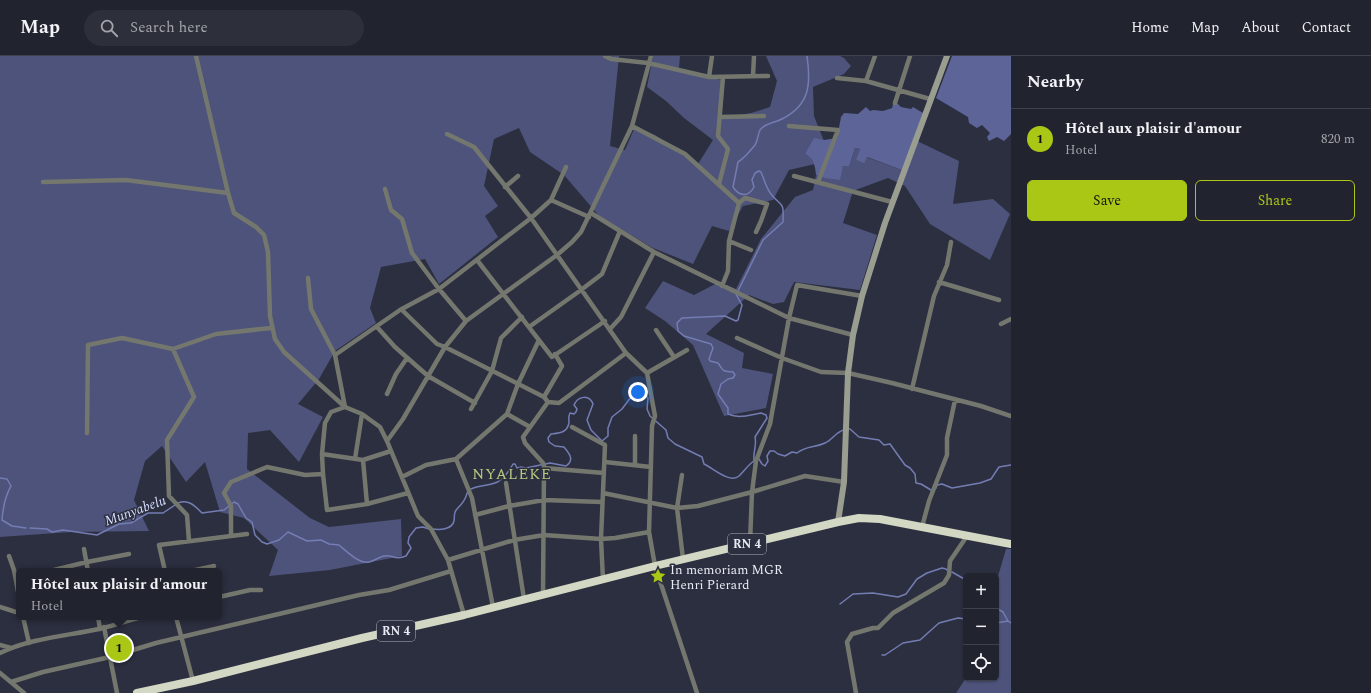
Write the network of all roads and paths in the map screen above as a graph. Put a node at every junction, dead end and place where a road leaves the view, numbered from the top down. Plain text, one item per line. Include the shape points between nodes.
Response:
1 (196, 56) edge
2 (605, 56) edge
3 (651, 56) edge
4 (712, 56) edge
5 (754, 56) edge
6 (875, 56) edge
7 (910, 56) edge
8 (947, 56) edge
9 (648, 63) junction
10 (753, 76) junction
11 (768, 76) dead end
12 (708, 77) junction
13 (723, 77) junction
14 (837, 78) dead end
15 (866, 81) junction
16 (899, 90) junction
17 (930, 100) junction
18 (895, 103) dead end
19 (764, 116) dead end
20 (720, 117) junction
21 (632, 126) junction
22 (789, 126) dead end
23 (447, 134) dead end
24 (566, 167) dead end
25 (518, 176) dead end
26 (794, 176) dead end
27 (43, 182) dead end
28 (818, 182) junction
29 (718, 184) junction
30 (505, 187) junction
31 (385, 189) dead end
32 (228, 193) junction
33 (551, 200) junction
34 (892, 202) junction
35 (739, 203) junction
36 (590, 215) junction
37 (531, 218) junction
38 (620, 231) junction
39 (756, 232) dead end
40 (729, 241) junction
41 (951, 242) dead end
42 (751, 250) dead end
43 (654, 252) junction
44 (557, 255) junction
45 (477, 260) junction
46 (308, 278) dead end
47 (939, 282) junction
48 (722, 286) junction
49 (439, 289) junction
50 (582, 290) junction
51 (503, 293) junction
52 (862, 296) junction
53 (999, 300) dead end
54 (402, 310) junction
55 (522, 317) junction
56 (789, 318) junction
57 (1011, 319) edge
58 (466, 321) junction
59 (605, 321) junction
60 (1001, 324) dead end
61 (377, 327) junction
62 (529, 327) junction
63 (271, 328) junction
64 (610, 329) junction
65 (656, 330) dead end
66 (853, 335) junction
67 (737, 338) dead end
68 (539, 340) junction
69 (445, 347) junction
70 (174, 349) junction
71 (687, 350) dead end
72 (626, 353) junction
73 (555, 354) junction
74 (335, 355) junction
75 (674, 357) junction
76 (407, 358) junction
77 (782, 358) junction
78 (492, 371) junction
79 (647, 373) junction
80 (848, 373) junction
81 (428, 376) junction
82 (518, 384) junction
83 (912, 388) junction
84 (387, 394) dead end
85 (544, 397) junction
86 (955, 400) junction
87 (548, 402) junction
88 (474, 403) junction
89 (345, 407) junction
90 (471, 409) dead end
91 (362, 414) junction
92 (507, 414) junction
93 (1011, 416) edge
94 (530, 426) junction
95 (572, 427) dead end
96 (87, 433) dead end
97 (636, 436) dead end
98 (387, 441) junction
99 (391, 451) junction
100 (322, 454) junction
101 (356, 459) junction
102 (456, 459) junction
103 (363, 460) junction
104 (605, 462) junction
105 (635, 465) junction
106 (544, 466) junction
107 (651, 467) junction
108 (604, 473) junction
109 (323, 474) junction
110 (682, 475) dead end
111 (402, 476) junction
112 (844, 482) junction
113 (506, 483) dead end
114 (752, 492) junction
115 (408, 493) junction
116 (603, 493) junction
117 (544, 500) junction
118 (602, 502) junction
119 (649, 502) junction
120 (367, 504) junction
121 (510, 506) junction
122 (676, 508) junction
123 (475, 515) junction
124 (838, 522) junction
125 (922, 527) junction
126 (649, 532) junction
127 (247, 534) dead end
128 (544, 535) junction
129 (231, 536) junction
130 (967, 536) junction
131 (601, 539) junction
132 (514, 540) junction
133 (189, 541) junction
134 (750, 543) junction
135 (1011, 544) edge
136 (84, 549) dead end
137 (482, 549) junction
138 (129, 554) dead end
139 (9, 556) dead end
140 (683, 559) junction
141 (448, 560) junction
142 (86, 562) junction
143 (214, 566) dead end
144 (655, 566) junction
145 (62, 568) edge
146 (87, 568) edge
147 (164, 568) edge
148 (205, 568) edge
149 (451, 571) junction
150 (16, 576) edge
151 (603, 580) junction
152 (261, 590) dead end
153 (543, 594) junction
154 (222, 596) edge
155 (524, 599) junction
156 (0, 607) edge
157 (493, 607) junction
158 (16, 612) edge
159 (464, 614) junction
160 (24, 620) edge
161 (99, 620) edge
162 (130, 620) edge
163 (177, 620) edge
164 (102, 628) junction
165 (181, 638) junction
166 (29, 643) junction
167 (0, 645) edge
168 (11, 648) junction
169 (0, 653) edge
170 (110, 657) junction
171 (0, 673) edge
172 (193, 681) junction
173 (11, 682) junction
174 (24, 693) edge
175 (117, 693) edge
176 (137, 693) edge
177 (697, 693) edge
178 (856, 693) edge

1 - 32 street
2 - 9 street
3 - 9 street
4 - 12 street
5 - 10 street
6 - 15 street
7 - 16 street
8 - 17 street
9 - 12 street
9 - 21 street
10 - 11 street
10 - 13 street
12 - 13 street
13 - 20 street
14 - 15 street
15 - 16 street
16 - 17 street
16 - 18 street
17 - 34 street
19 - 20 street
20 - 29 street via 718,136 728,149
21 - 29 street via 685,154
21 - 36 street
22 - 28 street via 838,130
23 - 30 street via 474,147
24 - 33 street
25 - 30 street
26 - 28 street
27 - 32 street via 126,180
28 - 34 street
29 - 35 street
30 - 37 street
31 - 49 street via 391,210 402,219 412,253
32 - 63 street via 234,213 264,235 268,252
33 - 36 street
33 - 37 street
34 - 52 street
35 - 39 street via 745,198 767,204
35 - 40 street
36 - 38 street
36 - 44 street via 581,232
37 - 44 street
37 - 45 street
38 - 43 street
38 - 50 street via 602,274
40 - 42 street
40 - 48 street via 728,271
41 - 47 street via 947,265
43 - 48 street
43 - 64 street via 621,317
44 - 50 street
44 - 51 street
45 - 49 street
45 - 51 street
46 - 74 street via 312,308
47 - 53 street
47 - 83 street
48 - 56 street
49 - 54 street
49 - 58 street
50 - 59 street
50 - 62 street
51 - 55 street
51 - 58 street
52 - 56 street via 797,285
52 - 66 street
54 - 61 street
54 - 69 street via 437,344
55 - 62 street
55 - 78 street via 501,338
56 - 66 street
56 - 77 street
57 - 60 street
58 - 69 street
59 - 64 street
59 - 73 street
61 - 74 street
61 - 76 street
62 - 68 street
63 - 70 street via 216,334
63 - 89 street via 284,352
64 - 72 street
65 - 75 street
66 - 80 street
67 - 77 street
68 - 73 street via 552,357
68 - 82 street
69 - 78 street
69 - 81 street
70 - 96 street via 122,338 88,345
70 - 133 street via 194,397 167,440 169,496 187,515
71 - 75 street
72 - 79 street
72 - 87 street via 559,403
73 - 85 street via 562,366
74 - 89 street
75 - 79 street
76 - 81 street
76 - 84 street
77 - 80 street via 821,372
77 - 114 street via 770,424 757,459
78 - 82 street
78 - 88 street
79 - 107 street via 655,416 652,426
80 - 83 street
80 - 112 street
81 - 88 street
81 - 98 street
82 - 85 street
82 - 92 street
83 - 86 street
85 - 87 street
86 - 93 street
86 - 125 street via 947,438 947,455
87 - 94 street
88 - 90 street
89 - 91 street
89 - 100 street via 332,412 325,423
91 - 98 street via 380,427
91 - 101 street
92 - 94 street
92 - 102 street
94 - 106 street via 523,437 525,443
95 - 104 street via 605,445
97 - 105 street
98 - 99 street
99 - 103 street
99 - 111 street
100 - 101 street
100 - 109 street
101 - 103 street
102 - 111 street via 426,465
102 - 123 street via 472,498
103 - 120 street
104 - 105 street
104 - 108 street
105 - 107 street
106 - 108 street
106 - 117 street
107 - 119 street
108 - 116 street
109 - 120 street via 327,510
109 - 129 street via 305,475 267,467 231,482 224,493 231,504
110 - 122 street
111 - 115 street
112 - 114 street via 805,476
112 - 124 street
113 - 121 street
114 - 122 street via 698,506
114 - 134 street
115 - 120 street
115 - 141 street via 418,516 432,529
116 - 118 street
116 - 119 street
117 - 118 street
117 - 121 street
117 - 128 street
118 - 131 street
119 - 122 street
119 - 126 street
121 - 123 street
121 - 132 street
122 - 140 street
123 - 137 street
124 - 125 highway, RN 4 via 859,518 880,519
124 - 134 highway, RN 4
125 - 130 highway, RN 4
126 - 131 street
126 - 144 street
127 - 129 street
128 - 131 street
128 - 132 street
128 - 153 street
129 - 133 street
130 - 135 highway, RN 4
130 - 178 street via 950,561 949,575 944,583 893,613 878,628 852,634 847,642
131 - 151 street
132 - 137 street
132 - 155 street
133 - 147 street via 159,545
134 - 140 highway, RN 4
136 - 142 street
137 - 141 street
137 - 157 street
138 - 142 street
139 - 150 street
140 - 144 highway, RN 4
141 - 149 street
142 - 145 street
142 - 146 street
143 - 148 street
144 - 151 highway, RN 4
144 - 177 street
149 - 159 street
149 - 165 street via 389,590
151 - 153 highway, RN 4
152 - 154 street
153 - 155 highway, RN 4
155 - 157 highway, RN 4
156 - 158 street
157 - 159 highway, RN 4
159 - 172 highway, RN 4
160 - 166 street
161 - 164 street
162 - 164 street
163 - 165 street
164 - 166 street
164 - 170 street
165 - 170 street
165 - 172 street
166 - 168 street
167 - 168 street
168 - 169 street
170 - 173 street
170 - 175 street
171 - 173 street
172 - 176 highway, RN 4
173 - 174 street

